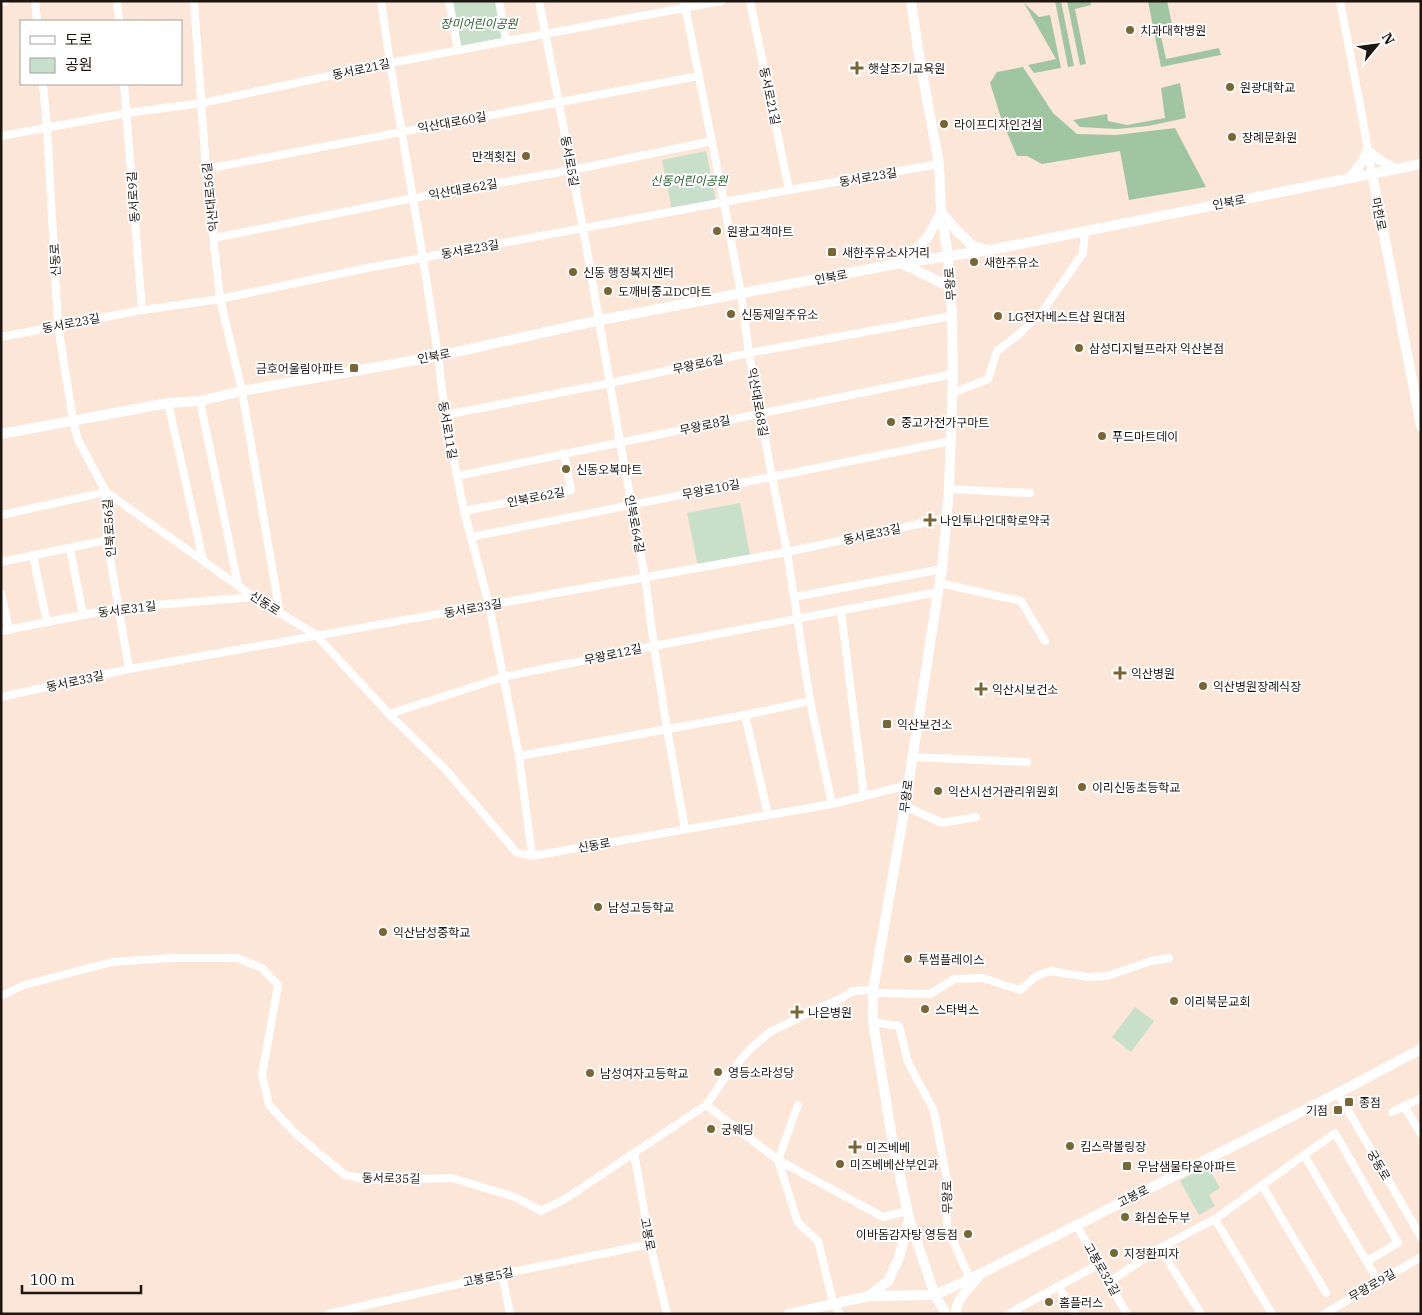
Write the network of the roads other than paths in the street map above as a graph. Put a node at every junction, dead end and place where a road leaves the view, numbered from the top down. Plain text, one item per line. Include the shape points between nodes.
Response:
1 (6, 1) edge
2 (35, 1) edge
3 (117, 1) edge
4 (194, 1) edge
5 (381, 1) edge
6 (449, 1) edge
7 (499, 1) edge
8 (539, 1) edge
9 (721, 1) edge
10 (750, 1) edge
11 (911, 1) edge
12 (1340, 1) edge
13 (1, 2) edge
14 (684, 5) edge
15 (37, 20) edge
16 (119, 20) edge
17 (546, 34) junction
18 (506, 41) junction
19 (458, 50) junction
20 (390, 63) junction
21 (698, 76) junction
22 (43, 85) edge
23 (124, 85) edge
24 (202, 103) junction
25 (559, 103) junction
26 (127, 113) junction
27 (47, 128) junction
28 (402, 131) junction
29 (1, 136) edge
30 (712, 141) junction
31 (1368, 150) junction
32 (938, 164) junction
33 (1421, 164) edge
34 (206, 169) junction
35 (1396, 169) junction
36 (572, 170) junction
37 (1372, 174) junction
38 (1350, 178) junction
39 (789, 190) junction
40 (413, 198) junction
41 (724, 203) junction
42 (941, 212) junction
43 (583, 228) junction
44 (1085, 230) junction
45 (214, 238) junction
46 (990, 250) junction
47 (948, 256) junction
48 (423, 258) junction
49 (901, 263) junction
50 (950, 287) junction
51 (741, 294) junction
52 (220, 299) junction
53 (142, 310) junction
54 (952, 316) junction
55 (600, 320) junction
56 (58, 325) junction
57 (1, 337) edge
58 (749, 353) junction
59 (438, 356) junction
60 (952, 374) junction
61 (610, 383) junction
62 (242, 391) junction
63 (952, 393) junction
64 (200, 401) junction
65 (168, 403) junction
66 (760, 413) junction
67 (445, 415) junction
68 (73, 421) junction
69 (1421, 426) edge
70 (1, 434) edge
71 (951, 441) junction
72 (620, 442) junction
73 (564, 453) junction
74 (457, 476) junction
75 (772, 477) junction
76 (948, 489) junction
77 (106, 492) junction
78 (1030, 493) dead end
79 (632, 505) junction
80 (464, 511) junction
81 (1, 515) edge
82 (946, 518) junction
83 (471, 537) junction
84 (107, 540) junction
85 (70, 548) junction
86 (787, 552) junction
87 (33, 556) junction
88 (203, 560) junction
89 (1, 562) edge
90 (942, 569) junction
91 (646, 578) junction
92 (238, 585) junction
93 (939, 587) junction
94 (1, 593) edge
95 (254, 597) junction
96 (794, 597) junction
97 (489, 605) junction
98 (120, 608) junction
99 (841, 611) junction
100 (280, 614) junction
101 (84, 615) junction
102 (798, 619) junction
103 (47, 622) junction
104 (5, 630) edge
105 (316, 635) junction
106 (1045, 641) dead end
107 (654, 646) junction
108 (129, 669) junction
109 (503, 677) junction
110 (1, 697) edge
111 (810, 701) junction
112 (388, 714) junction
113 (745, 715) junction
114 (667, 729) junction
115 (519, 756) junction
116 (912, 756) junction
117 (1027, 762) dead end
118 (908, 785) junction
119 (864, 796) junction
120 (832, 804) junction
121 (905, 806) junction
122 (768, 815) junction
123 (976, 816) dead end
124 (686, 829) junction
125 (532, 856) junction
126 (1169, 958) dead end
127 (873, 991) junction
128 (1, 996) edge
129 (873, 1022) junction
130 (1421, 1049) edge
131 (1338, 1093) junction
132 (1421, 1098) edge
133 (706, 1105) junction
134 (798, 1105) dead end
135 (1404, 1106) junction
136 (1392, 1112) dead end
137 (1421, 1134) edge
138 (634, 1153) junction
139 (1304, 1155) junction
140 (778, 1160) junction
141 (1262, 1185) junction
142 (908, 1215) junction
143 (1215, 1219) junction
144 (1076, 1224) junction
145 (1421, 1237) edge
146 (650, 1244) junction
147 (1160, 1248) junction
148 (1421, 1257) edge
149 (1367, 1261) junction
150 (1099, 1264) junction
151 (502, 1274) junction
152 (975, 1276) junction
153 (1109, 1282) junction
154 (1378, 1282) junction
155 (1058, 1286) junction
156 (1326, 1292) dead end
157 (934, 1295) junction
158 (869, 1296) junction
159 (834, 1303) junction
160 (354, 1311) edge
161 (328, 1314) edge
162 (510, 1314) edge
163 (667, 1314) edge
164 (789, 1314) edge
165 (840, 1314) edge
166 (946, 1314) edge
167 (956, 1314) edge
168 (1008, 1314) edge
169 (1075, 1314) edge
170 (1127, 1314) edge
171 (1201, 1314) edge
172 (1272, 1314) edge
173 (1324, 1314) edge

1 - 13 street
2 - 15 street
3 - 16 street
4 - 24 street, 익산대로56길
5 - 20 street, 동서로11길
6 - 19 street
7 - 18 street
8 - 17 street, 동서로5길
9 - 14 street, 동서로21길
10 - 39 street, 동서로21길
11 - 32 street, 무왕로
12 - 31 street, 마한로
14 - 17 street, 동서로21길
14 - 21 street, 익산대로68길
17 - 18 street, 동서로21길
17 - 25 street, 동서로5길
18 - 19 street, 동서로21길
19 - 20 street, 동서로21길
20 - 24 street, 동서로21길
20 - 28 street, 동서로11길
21 - 25 street, 익산대로60길
21 - 30 street, 익산대로68길
22 - 27 street, 신동로
23 - 26 street, 동서로9길
24 - 26 street, 동서로21길
24 - 34 street, 익산대로56길
25 - 28 street, 익산대로60길
25 - 36 street, 동서로5길
26 - 27 street, 동서로21길
26 - 53 street, 동서로9길
27 - 29 street, 동서로21길
27 - 56 street, 신동로
28 - 34 street, 익산대로60길
28 - 40 street, 동서로11길
30 - 36 street, 익산대로62길
30 - 41 street, 익산대로68길
31 - 35 street
31 - 37 street, 마한로
31 - 38 street
32 - 39 street, 동서로23길
32 - 42 street, 무왕로
33 - 35 street, 인북로
34 - 45 street, 익산대로56길
35 - 37 street, 인북로
36 - 40 street, 익산대로62길
36 - 43 street, 동서로5길
37 - 38 street, 인북로
37 - 69 street, 마한로
38 - 44 street, 인북로
39 - 41 street, 동서로23길
40 - 45 street, 익산대로62길
40 - 48 street, 동서로11길
41 - 43 street, 동서로23길
41 - 51 street, 익산대로68길
42 - 46 street via 973,246
42 - 47 street, 무왕로
42 - 49 street via 926,238
43 - 48 street, 동서로23길
43 - 55 street, 동서로5길
44 - 46 street, 인북로
44 - 63 street via 1083,253 1044,309 997,351 988,380
45 - 52 street, 익산대로56길
46 - 47 street, 인북로
47 - 49 street, 인북로
47 - 50 street, 무왕로
48 - 52 street, 동서로23길
48 - 59 street, 동서로11길
49 - 50 street
49 - 51 street, 인북로
50 - 54 street, 무왕로
51 - 55 street, 인북로
51 - 58 street, 익산대로68길
52 - 53 street, 동서로23길
52 - 62 street, 익산대로56길
53 - 56 street, 동서로23길
54 - 58 street, 무왕로6길
54 - 60 street, 무왕로
55 - 59 street, 인북로
55 - 61 street, 인북로64길
56 - 57 street, 동서로23길
56 - 68 street, 신동로
58 - 61 street, 무왕로6길
58 - 66 street, 익산대로68길
59 - 62 street, 인북로
59 - 67 street, 동서로11길
60 - 63 street, 무왕로
60 - 66 street, 무왕로8길
61 - 67 street, 무왕로6길
61 - 72 street, 인북로64길
62 - 64 street, 인북로
62 - 100 street
63 - 71 street, 무왕로
64 - 65 street, 인북로
64 - 92 street
65 - 68 street, 인북로
65 - 88 street
66 - 72 street, 무왕로8길
66 - 75 street, 익산대로68길
67 - 74 street, 동서로11길
68 - 70 street, 인북로
68 - 77 street, 신동로 via 78,440
71 - 75 street, 무왕로10길
71 - 76 street, 무왕로
72 - 73 street, 무왕로8길
72 - 79 street, 인북로64길
73 - 74 street, 무왕로8길
73 - 80 street, 인북로62길 via 571,490
74 - 80 street, 동서로11길
75 - 79 street, 무왕로10길
75 - 86 street, 익산대로68길
76 - 78 street
76 - 82 street, 무왕로
77 - 81 street, 인북로56길
77 - 84 street, 인북로56길
77 - 88 street, 신동로
79 - 83 street, 무왕로10길
79 - 91 street, 인북로64길
80 - 83 street, 동서로11길
82 - 86 street, 동서로33길
82 - 90 street, 무왕로
83 - 97 street, 동서로11길
84 - 85 street
84 - 98 street, 인북로56길
85 - 87 street
85 - 101 street
86 - 91 street, 동서로33길
86 - 96 street, 익산대로68길
87 - 89 street
87 - 103 street
88 - 92 street, 신동로
90 - 93 street, 무왕로
90 - 96 street
91 - 97 street, 동서로33길
91 - 107 street, 인북로64길
92 - 95 street, 신동로
93 - 99 street, 무왕로12길
93 - 106 street via 1021,601
93 - 116 street, 무왕로
94 - 104 street
95 - 98 street, 동서로31길
95 - 100 street, 신동로
96 - 102 street, 익산대로68길
97 - 105 street, 동서로33길
97 - 109 street, 동서로11길
98 - 101 street, 동서로31길
98 - 108 street, 인북로56길
99 - 102 street, 무왕로12길
99 - 119 street
100 - 105 street, 신동로
101 - 103 street, 동서로31길
102 - 107 street, 무왕로12길
102 - 111 street, 익산대로68길
103 - 104 street, 동서로31길
105 - 108 street, 동서로33길
105 - 112 street, 신동로
107 - 109 street, 무왕로12길
107 - 114 street, 인북로64길
108 - 110 street, 동서로33길
109 - 112 street, 무왕로12길
109 - 115 street, 동서로11길
111 - 113 street
111 - 120 street, 익산대로68길
112 - 125 street, 신동로 via 445,769 517,853
113 - 114 street
113 - 122 street
114 - 115 street
114 - 124 street, 인북로64길
115 - 125 street, 동서로11길
116 - 117 street
116 - 118 street, 무왕로
118 - 119 street, 신동로
118 - 121 street, 무왕로
119 - 120 street, 신동로
120 - 122 street, 신동로
121 - 123 street via 942,823
121 - 127 street, 무왕로
122 - 124 street, 신동로
124 - 125 street, 신동로
126 - 127 street, 동서로35길 via 1151,960 1107,976 1088,977 1050,971 1035,977 1020,990 982,978 954,978 930,994
127 - 129 street, 무왕로
127 - 133 street, 동서로35길 via 853,991 770,1032 724,1078
128 - 138 street, 동서로35길 via 24,985 112,962 237,958 262,968 278,985 262,1075 269,1104 295,1133 345,1175 370,1180 452,1178 515,1197 541,1211 565,1199
129 - 142 street, 무왕로
129 - 152 street, 무왕로 via 899,1026 908,1062 934,1111 947,1180 947,1227
130 - 131 street, 고봉로
131 - 144 street, 고봉로
131 - 145 street, 궁동로
132 - 135 street
133 - 138 street, 동서로35길
133 - 140 street
134 - 140 street
135 - 136 street
135 - 137 street
138 - 146 street, 고봉로
139 - 141 street
139 - 149 street
139 - 149 street via 1335,1133 1398,1243
140 - 142 street via 883,1217
140 - 159 street via 798,1223 818,1241
141 - 143 street
141 - 156 street
142 - 157 street, 무왕로
142 - 158 street via 899,1258 888,1281
143 - 147 street
143 - 172 street
144 - 150 street, 고봉로32길
144 - 152 street, 고봉로
146 - 151 street, 고봉로5길
146 - 163 street, 고봉로
147 - 153 street
147 - 171 street
148 - 154 street, 무왕로9길
149 - 154 street
150 - 153 street, 고봉로32길
150 - 155 street
151 - 160 street, 고봉로5길
151 - 162 street
152 - 157 street, 고봉로
152 - 167 street via 962,1296
153 - 170 street, 고봉로32길
154 - 173 street, 무왕로9길
155 - 168 street
155 - 169 street
157 - 158 street, 고봉로
157 - 166 street, 무왕로
158 - 159 street, 고봉로
159 - 164 street, 고봉로
159 - 165 street
160 - 161 street, 고봉로5길

